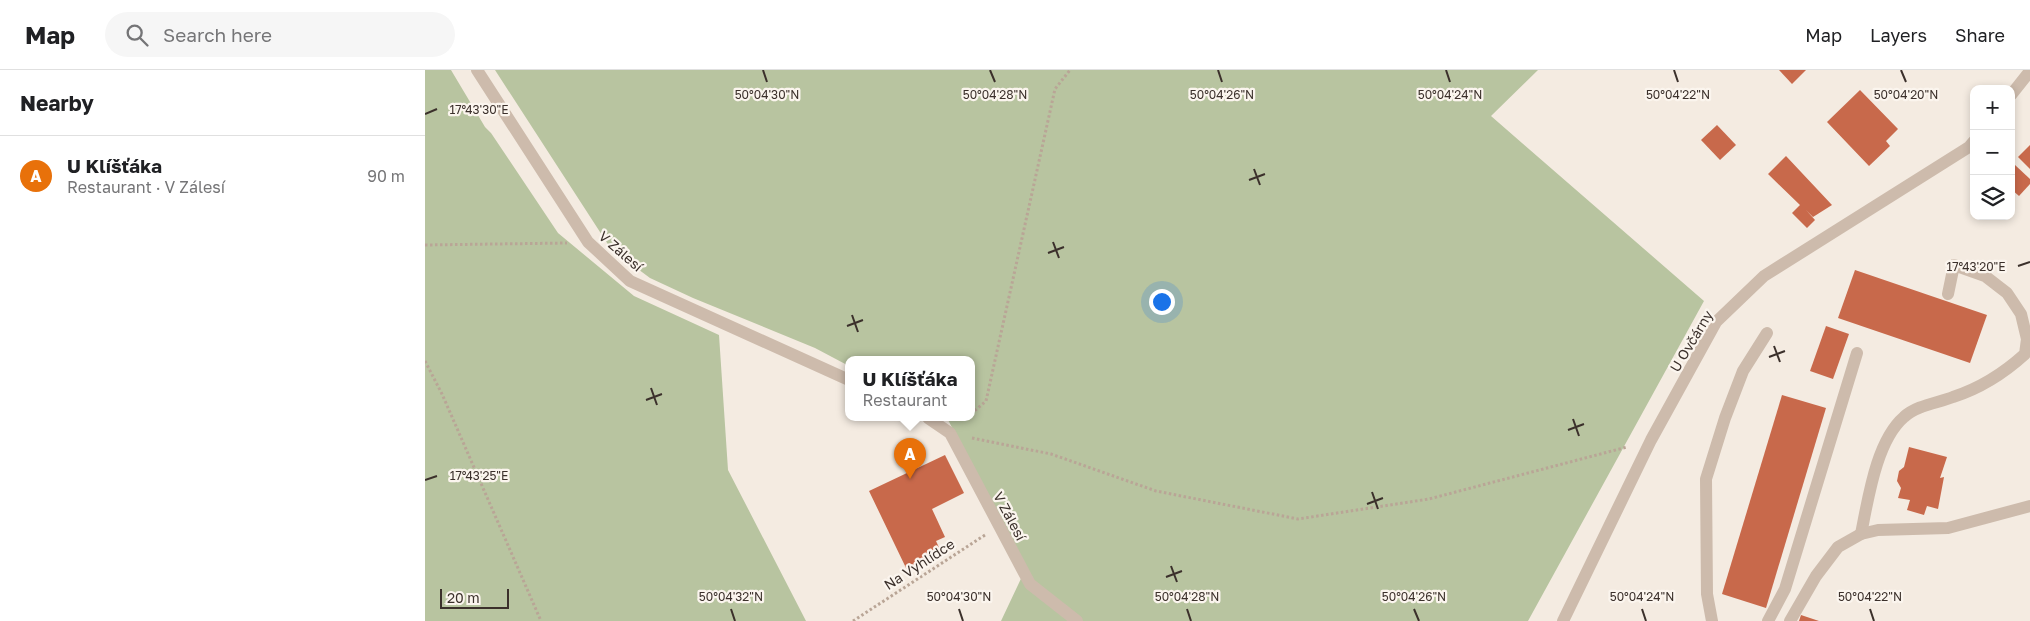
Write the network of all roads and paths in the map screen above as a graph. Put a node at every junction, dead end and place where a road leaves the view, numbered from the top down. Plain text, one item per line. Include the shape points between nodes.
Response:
1 (477, 70) edge
2 (1070, 70) edge
3 (2030, 71) edge
4 (2015, 90) edge
5 (1970, 145) edge
6 (588, 242) junction
7 (425, 245) edge
8 (1948, 294) dead end
9 (1767, 333) dead end
10 (1857, 353) dead end
11 (425, 361) edge
12 (845, 378) edge
13 (975, 411) edge
14 (932, 421) edge
15 (950, 433) junction
16 (1651, 440) junction
17 (2030, 506) edge
18 (998, 526) junction
19 (1861, 534) junction
20 (541, 621) edge
21 (853, 621) edge
22 (1077, 621) edge
23 (1563, 621) edge
24 (1712, 621) edge
25 (1769, 621) edge
26 (1790, 621) edge

1 - 6 street, V Zálesí
2 - 13 path via 1055,90 986,401
3 - 4 street
5 - 16 street, U Ovčárny via 1764,276 1716,322
6 - 7 path
6 - 12 street, V Zálesí via 631,281
8 - 19 street via 1954,266 1985,276 2007,293 2021,314 2027,339 2025,354 1990,382 1904,416 1886,440 1874,472
9 - 24 street via 1743,371 1706,479 1707,594
10 - 25 street via 1785,589
11 - 20 path
14 - 15 street, V Zálesí
15 - 16 path via 1051,454 1156,491 1298,519 1429,498
15 - 18 street, V Zálesí
16 - 23 street, U Ovčárny
17 - 19 street via 1949,528 1878,530
18 - 21 path, Na Vyhlídce
18 - 22 street, V Zálesí via 1030,584
19 - 26 street via 1838,548 1816,576

